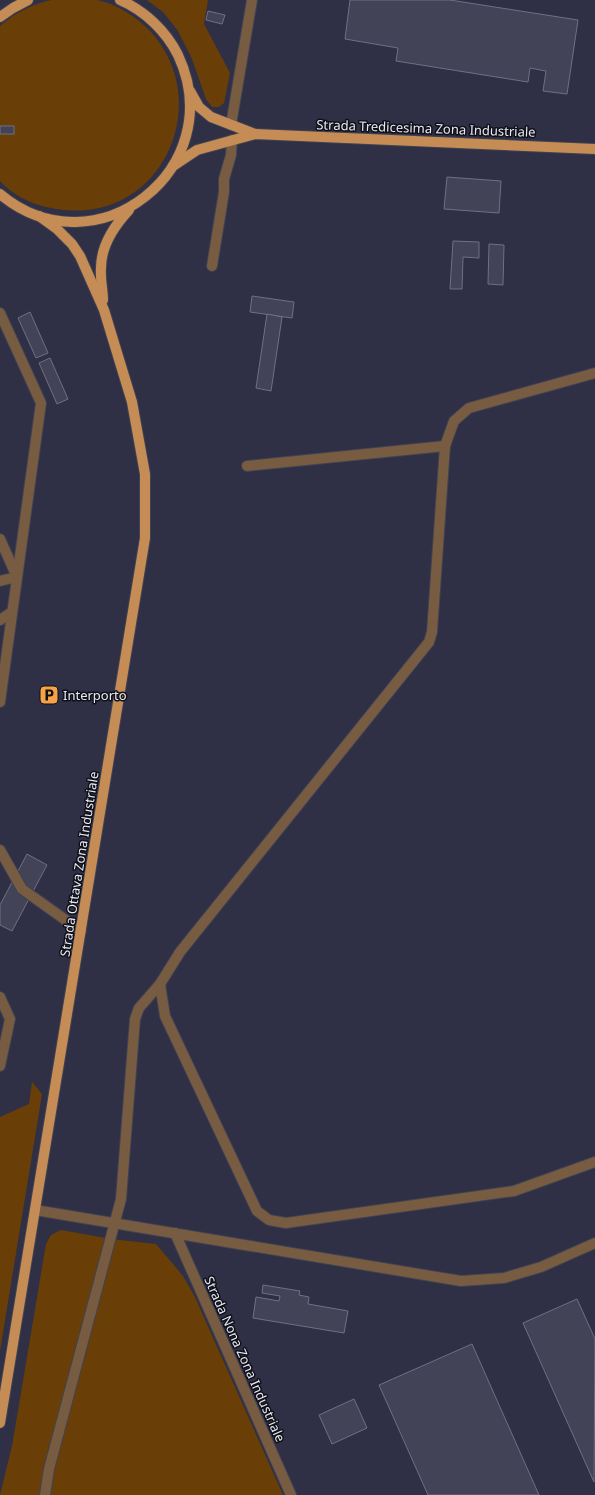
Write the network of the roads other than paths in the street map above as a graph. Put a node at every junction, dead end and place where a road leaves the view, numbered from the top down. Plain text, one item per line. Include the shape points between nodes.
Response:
1 (28, 0) edge
2 (120, 0) edge
3 (252, 0) edge
4 (0, 17) edge
5 (188, 87) junction
6 (231, 125) junction
7 (255, 134) junction
8 (232, 140) junction
9 (595, 149) edge
10 (173, 166) junction
11 (0, 194) edge
12 (136, 204) junction
13 (39, 216) junction
14 (212, 266) dead end
15 (104, 310) junction
16 (0, 313) edge
17 (595, 373) edge
18 (445, 446) junction
19 (247, 466) dead end
20 (0, 539) edge
21 (17, 577) junction
22 (0, 581) edge
23 (12, 612) junction
24 (0, 620) edge
25 (0, 702) edge
26 (0, 850) edge
27 (81, 932) junction
28 (160, 984) junction
29 (0, 997) edge
30 (0, 1066) edge
31 (595, 1162) edge
32 (35, 1210) junction
33 (114, 1223) junction
34 (175, 1233) junction
35 (595, 1244) edge
36 (0, 1423) edge
37 (45, 1495) edge
38 (291, 1495) edge

1 - 4 main road
2 - 5 main road via 148,18 167,37 180,61
3 - 6 street
5 - 6 main road via 200,107 211,117
5 - 10 main road via 188,123 183,146
6 - 7 main road
7 - 8 main road
7 - 9 main road, Strada Tredicesima Zona Industriale
8 - 10 main road via 197,150
8 - 14 street
10 - 12 main road via 157,187
11 - 13 main road via 16,206
12 - 13 main road via 111,216 93,220 66,221
12 - 15 main road via 118,221 106,245 101,268
13 - 15 main road via 72,244 83,262
15 - 27 main road, Strada Ottava Zona Industriale via 132,402 145,474 145,538
16 - 21 street via 41,403
17 - 18 street via 469,408 454,421
18 - 19 street
18 - 28 street via 432,632 429,642 180,952
20 - 21 street
21 - 22 street
21 - 23 street
23 - 24 street
23 - 25 street
26 - 27 street via 22,889
27 - 32 main road, Strada Ottava Zona Industriale
28 - 31 street via 165,1016 258,1211 269,1220 286,1223 514,1191
28 - 33 street via 139,1008 135,1019 121,1199
29 - 30 street via 10,1019
32 - 33 street
32 - 36 main road, Strada Ottava Zona Industriale
33 - 34 street
33 - 37 street via 49,1469
34 - 35 street via 461,1281 504,1278 541,1267
34 - 38 street, Strada Nona Zona Industriale

